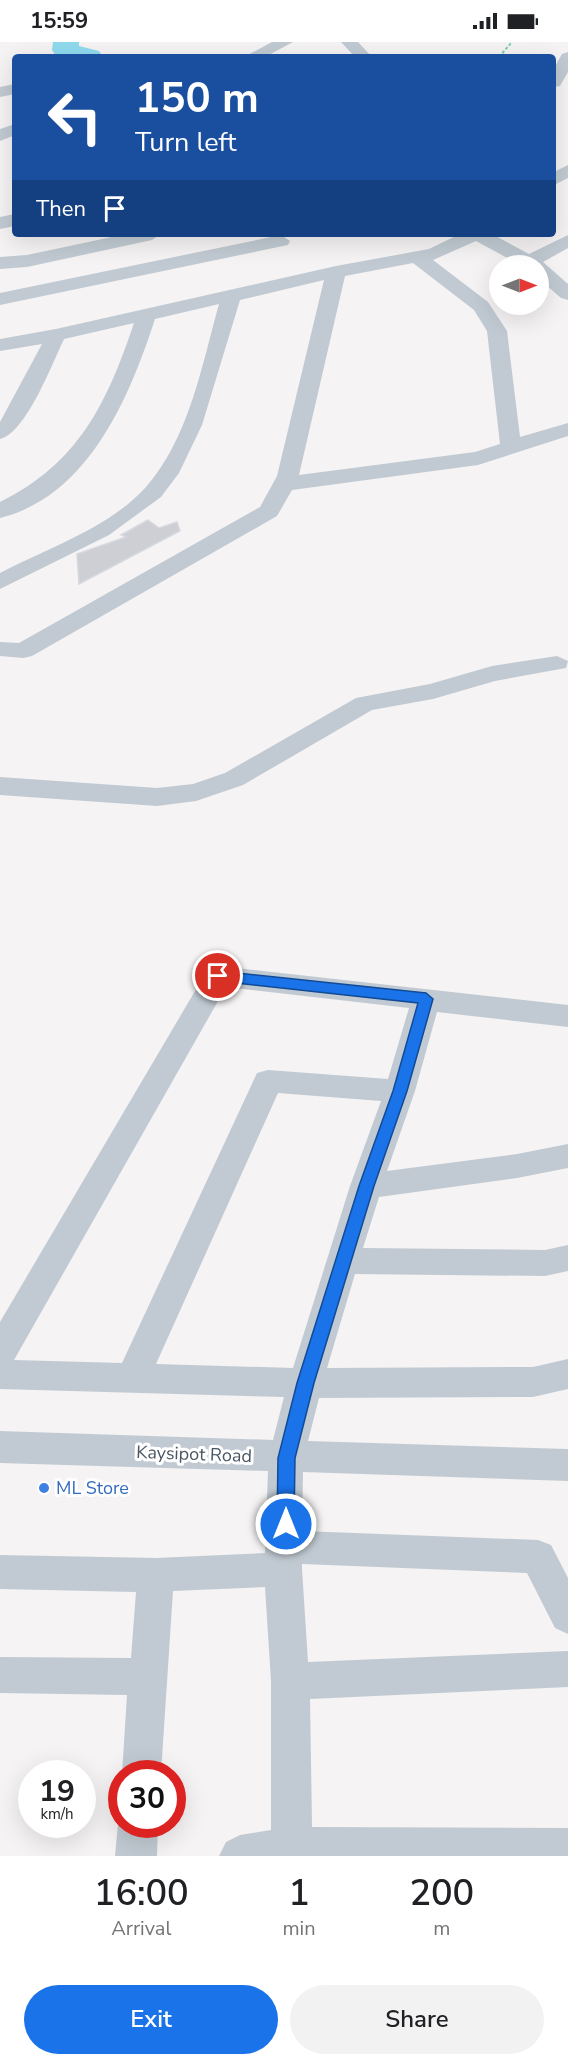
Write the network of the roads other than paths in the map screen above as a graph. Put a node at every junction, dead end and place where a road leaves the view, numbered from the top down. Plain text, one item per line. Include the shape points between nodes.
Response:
1 (285, 42) edge
2 (349, 42) edge
3 (259, 54) edge
4 (361, 54) edge
5 (568, 57) edge
6 (556, 78) edge
7 (138, 237) edge
8 (471, 237) edge
9 (483, 237) edge
10 (280, 241) dead end
11 (568, 241) edge
12 (518, 255) edge
13 (549, 255) edge
14 (417, 257) junction
15 (0, 263) edge
16 (336, 272) junction
17 (549, 276) edge
18 (568, 294) edge
19 (231, 295) junction
20 (0, 299) edge
21 (147, 314) junction
22 (56, 335) junction
23 (0, 345) edge
24 (568, 429) edge
25 (0, 433) edge
26 (511, 449) junction
27 (285, 484) junction
28 (0, 511) edge
29 (0, 582) edge
30 (0, 649) edge
31 (557, 663) dead end
32 (0, 786) edge
33 (426, 999) junction
34 (568, 1016) edge
35 (400, 1091) junction
36 (568, 1156) edge
37 (366, 1186) junction
38 (568, 1258) edge
39 (345, 1261) junction
40 (0, 1353) edge
41 (0, 1374) edge
42 (568, 1374) edge
43 (133, 1377) junction
44 (305, 1383) junction
45 (0, 1447) edge
46 (286, 1458) junction
47 (568, 1465) edge
48 (284, 1558) junction
49 (0, 1572) edge
50 (156, 1575) junction
51 (568, 1616) edge
52 (568, 1669) edge
53 (0, 1675) edge
54 (146, 1677) junction
55 (290, 1681) junction
56 (142, 1760) edge
57 (137, 1838) edge
58 (292, 1847) junction
59 (568, 1848) edge
60 (136, 1856) edge
61 (240, 1856) edge

1 - 3 street
2 - 4 street
5 - 6 street
7 - 15 street via 27,261
8 - 14 street via 434,254
9 - 12 street
10 - 20 street
11 - 13 street
14 - 16 street
14 - 26 street via 482,306 497,331
16 - 19 street
16 - 27 street
17 - 18 street
19 - 21 street
19 - 29 street via 205,384 175,465 152,493 117,521
21 - 22 street
21 - 28 street via 122,388 91,442 37,492
22 - 23 street
22 - 25 street via 11,423
24 - 26 street
26 - 27 street via 478,458
27 - 30 street via 269,511 23,651
31 - 32 street via 365,704 234,778 196,792 157,797
33 - 34 street
33 - 35 street
33 - 40 street via 218,976
35 - 37 street
35 - 43 street via 268,1081
36 - 37 street
37 - 39 street
38 - 39 street via 545,1263
39 - 44 street
41 - 43 street
42 - 44 street via 533,1382
43 - 44 street
44 - 46 street
45 - 46 street, Kaysipot Road
46 - 47 street, Kaysipot Road
46 - 48 street
48 - 50 street
48 - 51 street via 538,1557
48 - 55 street
49 - 50 street
50 - 54 street
52 - 55 street
53 - 54 street
54 - 56 street
55 - 58 street
57 - 60 street
58 - 59 street
58 - 61 street

